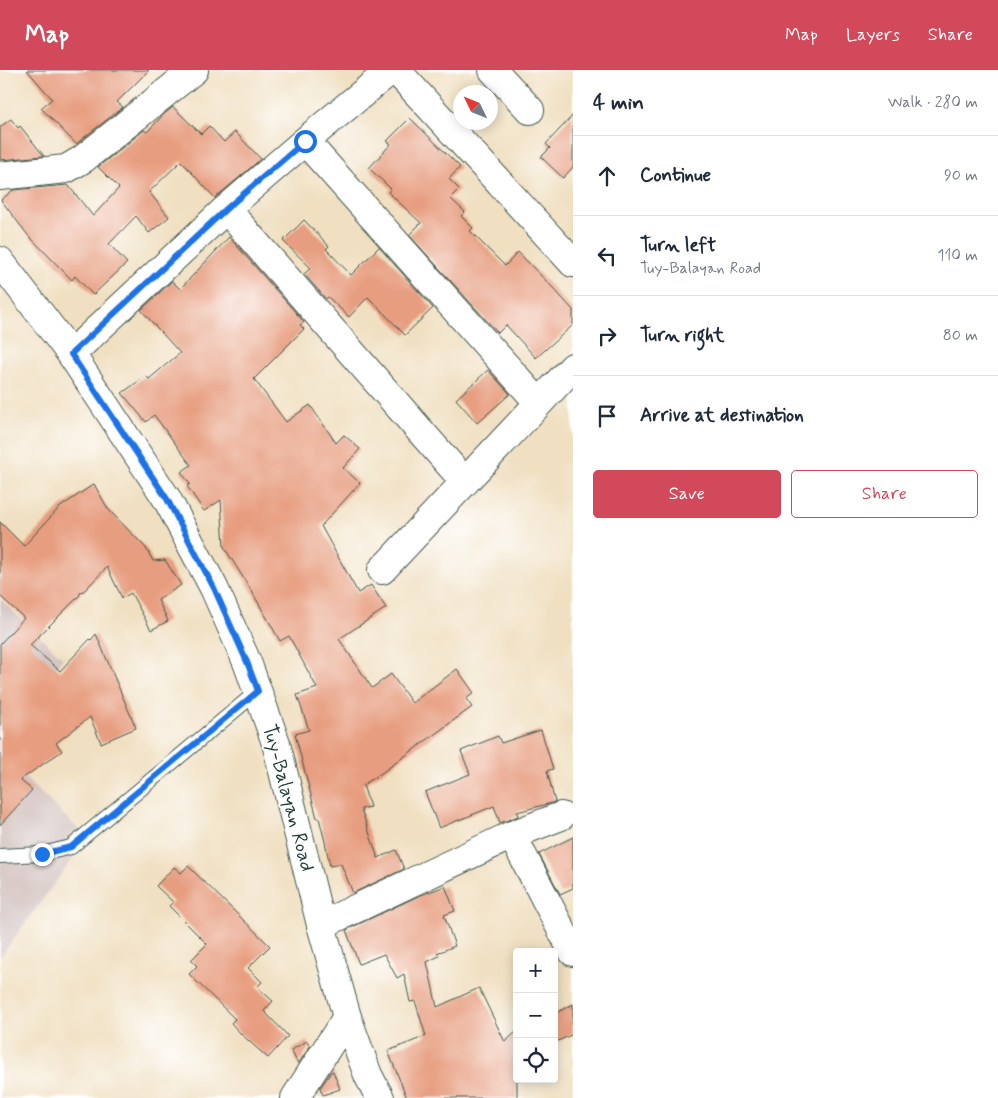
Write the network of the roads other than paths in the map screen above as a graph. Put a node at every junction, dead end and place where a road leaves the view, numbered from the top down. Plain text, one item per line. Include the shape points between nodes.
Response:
1 (194, 70) edge
2 (391, 70) edge
3 (396, 70) edge
4 (493, 70) edge
5 (530, 110) dead end
6 (305, 141) junction
7 (0, 176) edge
8 (226, 209) junction
9 (0, 261) edge
10 (573, 262) edge
11 (71, 354) junction
12 (573, 367) edge
13 (539, 403) junction
14 (465, 482) junction
15 (382, 570) dead end
16 (258, 691) junction
17 (561, 816) dead end
18 (512, 835) junction
19 (0, 856) edge
20 (320, 925) junction
21 (573, 952) edge
22 (347, 1017) junction
23 (295, 1098) edge
24 (380, 1098) edge

1 - 7 street via 66,169
2 - 6 street
3 - 10 street
4 - 5 street
6 - 8 street
6 - 13 street
8 - 11 street
8 - 14 street
9 - 11 street, Tuy-Balayan Road
11 - 16 street, Tuy-Balayan Road via 167,499 214,588
12 - 13 street
13 - 14 street
14 - 15 street
16 - 19 lane via 71,847 42,854
16 - 20 street, Tuy-Balayan Road via 276,743
17 - 18 street
18 - 20 street
18 - 21 street
20 - 22 street, Tuy-Balayan Road
22 - 23 street
22 - 24 street, Tuy-Balayan Road

